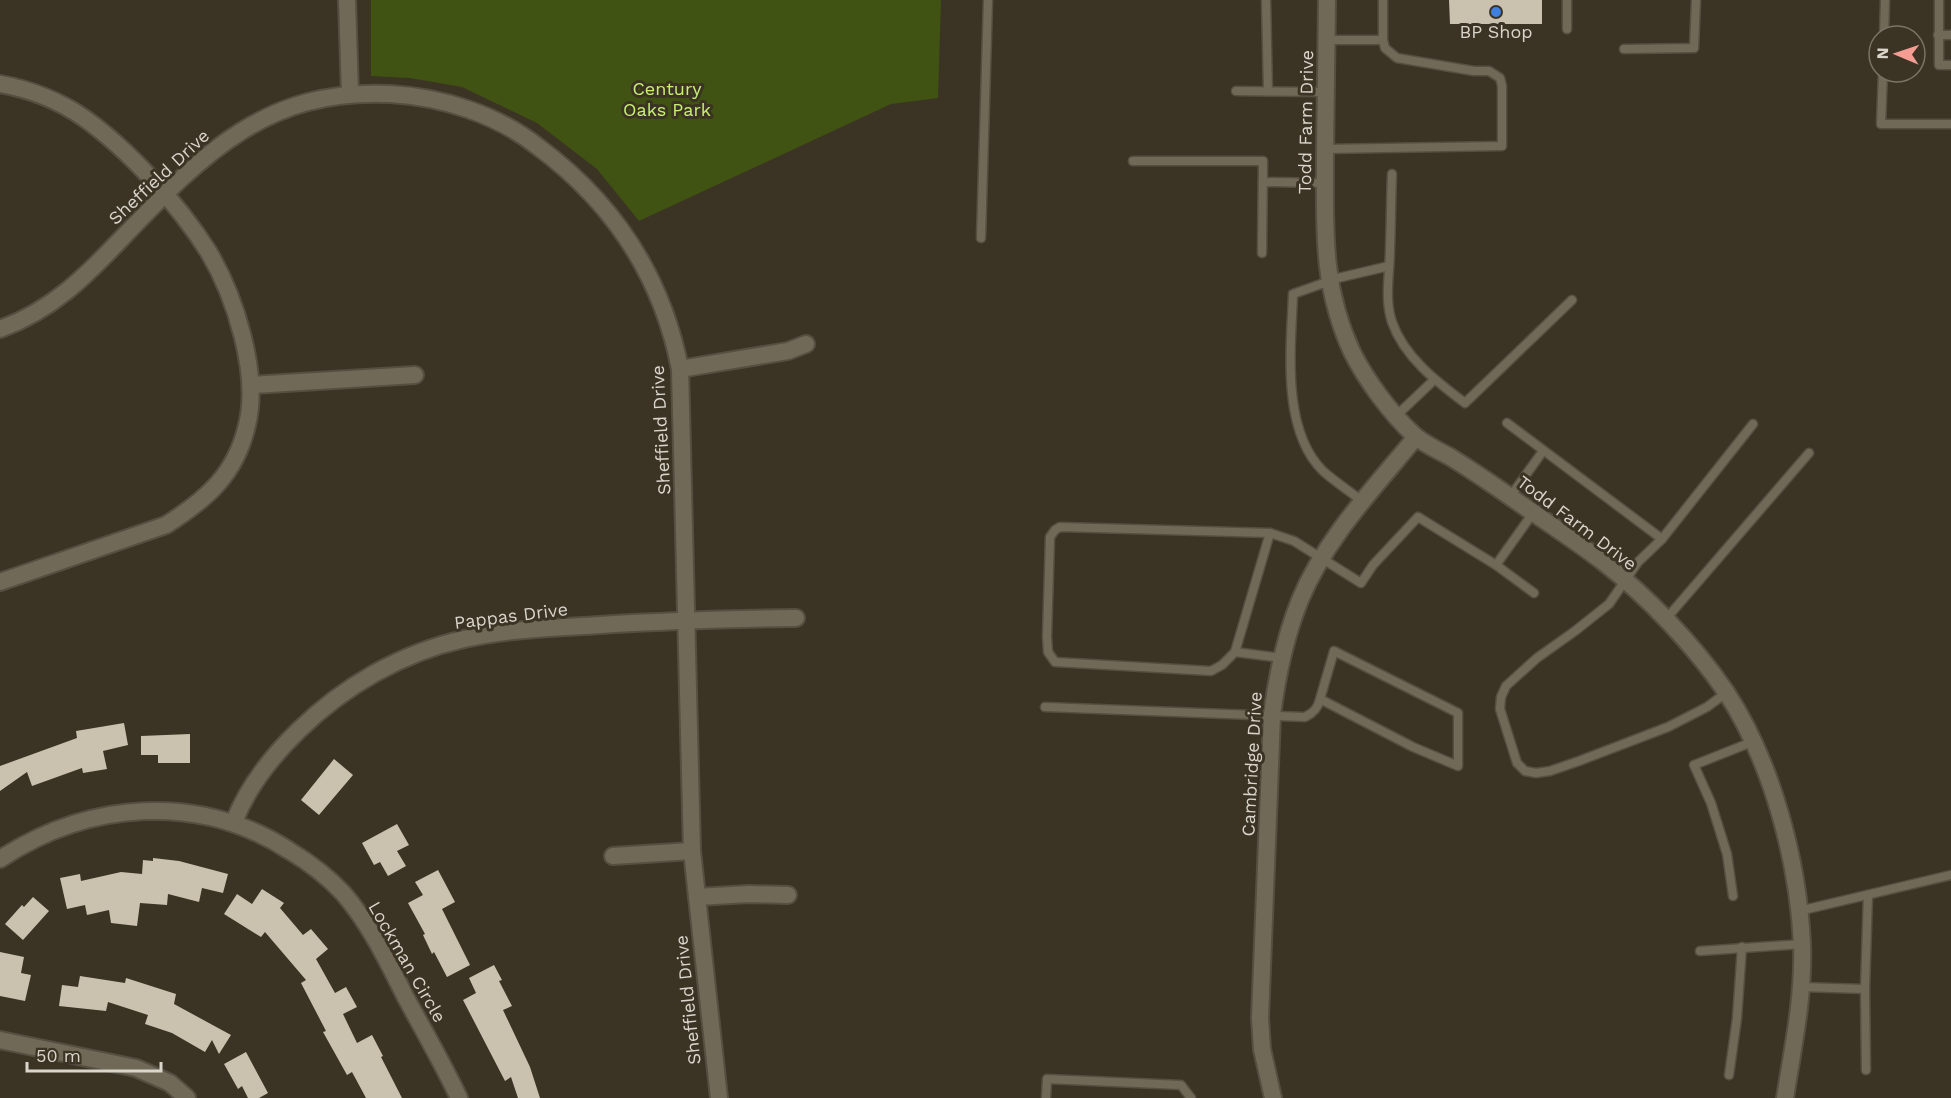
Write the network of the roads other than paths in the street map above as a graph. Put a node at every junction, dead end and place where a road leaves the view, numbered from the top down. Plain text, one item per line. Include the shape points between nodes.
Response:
1 (347, 0) edge
2 (988, 0) edge
3 (1266, 0) edge
4 (1327, 0) edge
5 (1383, 0) edge
6 (1567, 0) edge
7 (1696, 0) edge
8 (1885, 0) edge
9 (1939, 0) edge
10 (1884, 24) edge
11 (1567, 29) dead end
12 (1938, 35) junction
13 (1951, 35) edge
14 (1327, 40) junction
15 (1383, 40) junction
16 (1624, 50) dead end
17 (1951, 65) edge
18 (0, 84) edge
19 (1883, 84) edge
20 (1236, 91) dead end
21 (1268, 91) junction
22 (1326, 92) junction
23 (350, 94) junction
24 (1951, 124) edge
25 (1325, 149) junction
26 (1133, 161) dead end
27 (1392, 174) dead end
28 (1263, 182) junction
29 (1325, 183) junction
30 (164, 195) junction
31 (981, 238) dead end
32 (1262, 253) dead end
33 (1389, 266) junction
34 (1329, 282) junction
35 (1572, 300) dead end
36 (0, 329) edge
37 (806, 344) dead end
38 (680, 369) junction
39 (415, 375) dead end
40 (1434, 380) junction
41 (252, 385) junction
42 (1396, 416) junction
43 (1506, 423) dead end
44 (1753, 424) dead end
45 (1416, 437) junction
46 (1543, 451) junction
47 (1809, 453) dead end
48 (1510, 497) junction
49 (1363, 502) junction
50 (1533, 513) junction
51 (1270, 533) junction
52 (1662, 539) junction
53 (1322, 559) junction
54 (1496, 565) junction
55 (1624, 581) junction
56 (0, 582) edge
57 (1534, 592) dead end
58 (796, 618) dead end
59 (1666, 619) junction
60 (687, 620) junction
61 (1235, 652) junction
62 (1282, 658) junction
63 (1726, 693) junction
64 (1320, 699) junction
65 (1045, 707) dead end
66 (1272, 715) junction
67 (1752, 742) junction
68 (234, 822) junction
69 (692, 851) junction
70 (613, 856) dead end
71 (0, 860) edge
72 (1951, 875) edge
73 (788, 895) dead end
74 (1868, 895) junction
75 (1733, 896) dead end
76 (697, 897) junction
77 (1799, 911) junction
78 (1802, 944) junction
79 (1742, 947) junction
80 (1700, 951) dead end
81 (1801, 987) junction
82 (1865, 989) junction
83 (0, 1040) edge
84 (1866, 1070) dead end
85 (1729, 1075) dead end
86 (187, 1098) edge
87 (459, 1098) edge
88 (719, 1098) edge
89 (1046, 1098) edge
90 (1191, 1098) edge
91 (1273, 1098) edge
92 (1785, 1098) edge

1 - 23 street
2 - 31 lane
3 - 21 lane
4 - 14 street, Todd Farm Drive
5 - 15 lane
6 - 11 lane
7 - 16 lane via 1694,48
8 - 10 lane
9 - 12 lane
12 - 13 lane
12 - 17 lane via 1939,65
14 - 15 lane
14 - 22 street, Todd Farm Drive
15 - 25 lane via 1388,53 1404,61 1496,75 1502,82 1502,146
18 - 30 street via 36,94 83,118 117,145
19 - 24 lane via 1881,124
20 - 21 lane
21 - 22 lane
22 - 25 street, Todd Farm Drive
23 - 30 street, Sheffield Drive via 293,107 256,121 214,149
23 - 38 street, Sheffield Drive via 399,95 468,109 548,153 596,197 634,249 665,312
25 - 29 street, Todd Farm Drive
26 - 28 lane via 1263,161
27 - 33 lane
28 - 29 lane
28 - 32 lane
29 - 34 street, Todd Farm Drive
30 - 36 street, Sheffield Drive via 56,300 36,314
30 - 41 street via 208,251 241,332
33 - 34 lane
33 - 40 lane via 1392,321 1401,340
34 - 42 street, Todd Farm Drive via 1353,353
34 - 49 lane via 1293,294 1293,401 1310,453 1323,470
35 - 40 lane via 1465,404
37 - 38 street via 788,351
38 - 60 street, Sheffield Drive
39 - 41 street
40 - 42 lane
41 - 56 street via 247,425 231,464 213,491 190,509 166,525
42 - 45 street, Todd Farm Drive
43 - 46 lane
44 - 52 lane
45 - 48 street, Todd Farm Drive
45 - 49 street, Cambridge Drive
46 - 48 lane
46 - 52 lane
47 - 59 lane
48 - 50 street, Todd Farm Drive
49 - 53 street, Cambridge Drive
50 - 54 lane
50 - 55 street, Todd Farm Drive
51 - 53 lane via 1294,541
51 - 61 lane
51 - 61 lane via 1060,527 1050,537 1047,637 1048,652 1055,662 1211,671
52 - 55 lane
53 - 54 lane via 1361,583 1418,517
53 - 62 street, Cambridge Drive via 1300,599
54 - 57 lane
55 - 59 street, Todd Farm Drive
55 - 63 lane via 1602,610 1506,686 1500,709 1517,763 1526,771 1550,771 1668,727
58 - 60 street, Pappas Drive
59 - 63 street, Todd Farm Drive
60 - 68 street, Pappas Drive via 487,635 439,646 392,664 319,710 290,739 255,780
60 - 69 street, Sheffield Drive
61 - 62 lane
62 - 66 street, Cambridge Drive
63 - 67 street, Todd Farm Drive
64 - 64 lane via 1334,651 1458,713 1458,766
64 - 66 lane via 1313,714 1305,717
65 - 66 lane
66 - 91 street, Cambridge Drive via 1260,1018 1262,1050
67 - 75 lane via 1694,765 1727,854
67 - 77 street, Todd Farm Drive via 1766,770 1781,820
68 - 71 street, Lockman Circle via 178,812 111,814 63,826
68 - 87 street, Lockman Circle via 300,857 322,872 344,895 372,934
69 - 70 street
69 - 76 street, Sheffield Drive
72 - 74 lane
73 - 76 street
74 - 77 lane
74 - 82 lane
76 - 88 street, Sheffield Drive
77 - 78 street, Todd Farm Drive
78 - 79 lane
78 - 81 street, Todd Farm Drive
79 - 80 lane
79 - 85 lane
81 - 82 lane
81 - 92 street, Todd Farm Drive
82 - 84 lane
83 - 86 street via 136,1068 170,1083
89 - 90 lane via 1047,1079 1181,1085

